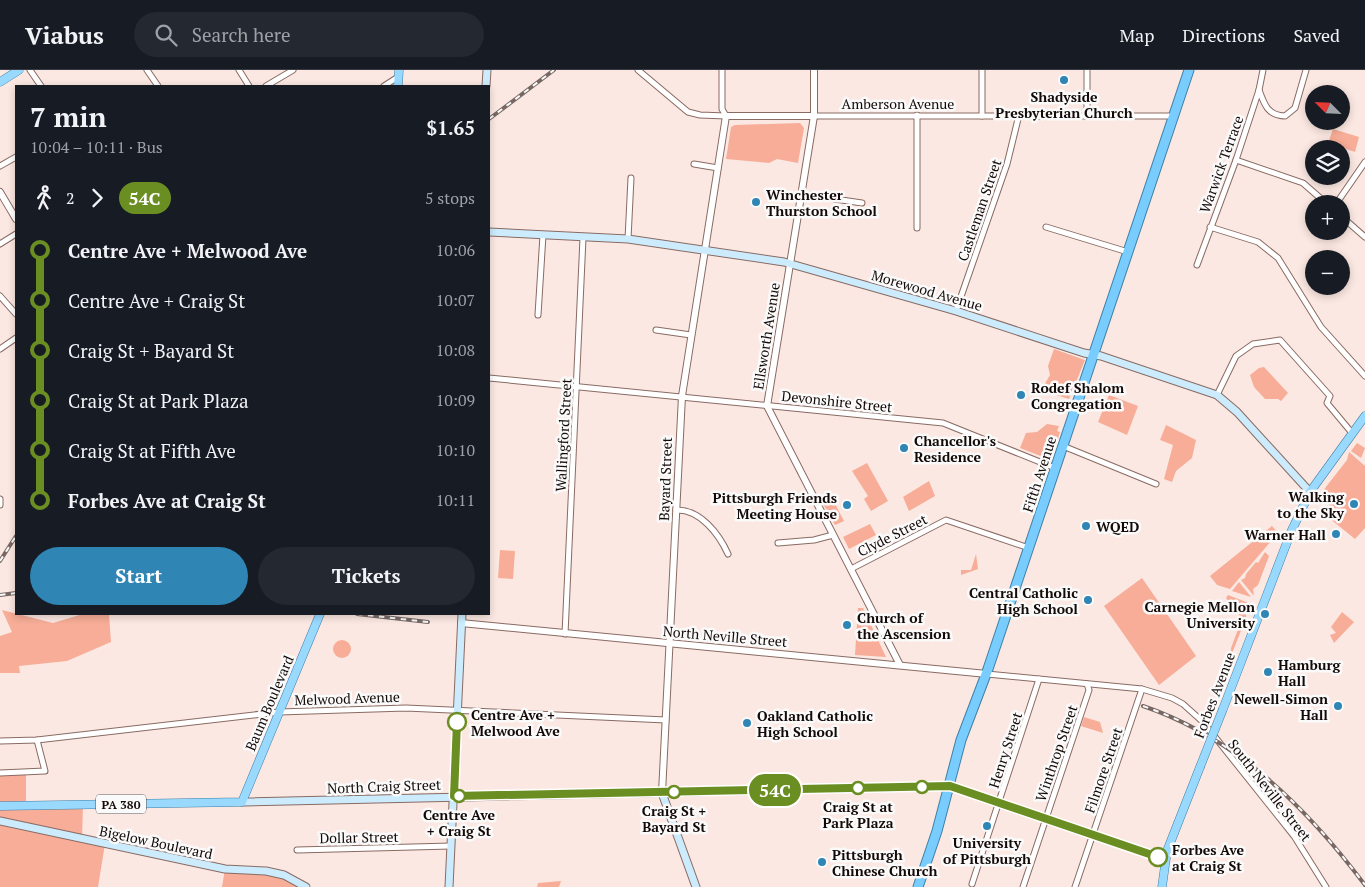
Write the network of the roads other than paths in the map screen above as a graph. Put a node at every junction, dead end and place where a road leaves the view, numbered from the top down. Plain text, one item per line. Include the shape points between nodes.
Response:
1 (19, 70) edge
2 (30, 70) edge
3 (148, 70) edge
4 (239, 70) edge
5 (293, 70) edge
6 (486, 70) edge
7 (638, 70) edge
8 (722, 70) edge
9 (814, 70) edge
10 (982, 70) edge
11 (1087, 70) edge
12 (1189, 70) edge
13 (1262, 70) edge
14 (1306, 70) edge
15 (398, 74) edge
16 (0, 82) edge
17 (40, 85) edge
18 (157, 85) edge
19 (248, 85) edge
20 (268, 85) edge
21 (385, 85) edge
22 (486, 85) edge
23 (1259, 90) junction
24 (917, 115) junction
25 (1087, 115) junction
26 (726, 116) junction
27 (814, 116) junction
28 (982, 116) junction
29 (1019, 116) junction
30 (1174, 116) junction
31 (15, 158) edge
32 (1236, 160) junction
33 (1365, 162) edge
34 (694, 164) dead end
35 (0, 166) edge
36 (718, 168) junction
37 (631, 178) dead end
38 (0, 192) edge
39 (801, 194) junction
40 (1317, 195) edge
41 (1342, 195) edge
42 (862, 203) dead end
43 (15, 217) edge
44 (1350, 224) edge
45 (1046, 227) dead end
46 (1210, 227) junction
47 (917, 228) dead end
48 (490, 232) edge
49 (15, 235) edge
50 (543, 235) junction
51 (1365, 237) edge
52 (583, 238) junction
53 (628, 239) junction
54 (0, 244) edge
55 (705, 250) junction
56 (1128, 252) junction
57 (790, 264) junction
58 (1197, 265) dead end
59 (0, 296) edge
60 (6, 302) junction
61 (0, 307) edge
62 (956, 311) junction
63 (15, 312) edge
64 (538, 315) dead end
65 (656, 330) dead end
66 (690, 335) junction
67 (15, 339) edge
68 (0, 349) edge
69 (1094, 355) junction
70 (1365, 376) edge
71 (490, 378) edge
72 (577, 386) junction
73 (1217, 395) junction
74 (682, 396) junction
75 (767, 406) junction
76 (1365, 416) edge
77 (1352, 433) junction
78 (1063, 446) junction
79 (1056, 468) junction
80 (1156, 484) dead end
81 (1310, 492) junction
82 (676, 510) junction
83 (833, 535) junction
84 (778, 543) dead end
85 (1029, 548) junction
86 (728, 554) dead end
87 (851, 569) junction
88 (320, 615) edge
89 (462, 615) edge
90 (461, 623) junction
91 (565, 634) junction
92 (670, 644) junction
93 (900, 665) junction
94 (987, 674) junction
95 (1039, 679) junction
96 (1087, 684) junction
97 (1142, 689) junction
98 (458, 710) junction
99 (280, 712) junction
100 (666, 720) junction
101 (37, 740) junction
102 (0, 741) edge
103 (0, 773) edge
104 (950, 786) junction
105 (662, 793) junction
106 (454, 796) junction
107 (242, 802) junction
108 (999, 803) junction
109 (0, 806) edge
110 (1046, 819) junction
111 (0, 821) edge
112 (1093, 835) junction
113 (451, 846) junction
114 (297, 850) dead end
115 (1165, 859) junction
116 (972, 884) dead end
117 (306, 887) edge
118 (449, 887) edge
119 (696, 887) edge
120 (918, 887) edge
121 (1023, 887) edge
122 (1075, 887) edge
123 (1162, 887) edge
124 (1326, 887) edge

1 - 16 main road
2 - 17 street
3 - 18 street
4 - 19 street
5 - 20 street
6 - 22 main road
7 - 26 street, Amberson Avenue via 688,112
8 - 26 street, Bayard Street via 722,109
9 - 27 street, Ellsworth Avenue
10 - 28 street
11 - 25 street
12 - 30 highway, Fifth Avenue
13 - 23 street, Warwick Terrace
14 - 23 street via 1295,108 1285,116 1271,113
15 - 21 street
23 - 32 street, Warwick Terrace
24 - 27 street, Amberson Avenue
24 - 28 street, Amberson Avenue
24 - 47 street
25 - 29 street, Amberson Avenue
25 - 30 street, Amberson Avenue
26 - 27 street, Amberson Avenue
26 - 36 street, Bayard Street
27 - 39 street, Ellsworth Avenue
28 - 29 street, Amberson Avenue
29 - 62 street, Castleman Street via 1007,164
30 - 56 highway, Fifth Avenue
31 - 35 street
32 - 40 street via 1303,183
32 - 46 street, Warwick Terrace
33 - 41 street
34 - 36 street
36 - 55 street, Bayard Street
37 - 53 street
38 - 43 street
39 - 42 street
39 - 57 street, Ellsworth Avenue
44 - 51 street
45 - 56 street
46 - 58 street, Warwick Terrace
46 - 70 street via 1258,242 1278,258 1321,326
48 - 50 main road, Morewood Avenue
49 - 54 street
50 - 52 main road, Morewood Avenue
50 - 64 street
52 - 53 main road, Morewood Avenue
52 - 72 street, Wallingford Street
53 - 55 main road, Morewood Avenue
55 - 57 main road, Morewood Avenue
55 - 66 street, Bayard Street
56 - 69 highway, Fifth Avenue
57 - 62 main road, Morewood Avenue
57 - 75 street, Ellsworth Avenue
59 - 60 street
60 - 61 street
60 - 63 street
62 - 69 main road, Morewood Avenue
65 - 66 street
66 - 74 street, Bayard Street
67 - 68 street
69 - 73 main road, Morewood Avenue
69 - 78 highway, Fifth Avenue
71 - 72 street, Devonshire Street
72 - 74 street, Devonshire Street
72 - 91 street, Wallingford Street
73 - 77 street via 1236,356 1253,344 1280,340 1330,396 1327,403
73 - 81 main road, Morewood Avenue via 1237,412
74 - 75 street, Devonshire Street
74 - 82 street, Bayard Street
75 - 79 street, Devonshire Street via 943,423
75 - 83 street, Ellsworth Avenue
76 - 77 main road, Forbes Avenue
77 - 81 main road, Forbes Avenue
78 - 79 highway, Fifth Avenue
78 - 80 street
79 - 85 highway, Fifth Avenue
81 - 115 main road, Forbes Avenue, bridge via 1291,532
82 - 86 street via 692,511 700,516
82 - 92 street, Bayard Street
83 - 84 street
83 - 87 street, Ellsworth Avenue
85 - 87 street, Clyde Street via 946,520
85 - 94 highway, Fifth Avenue
87 - 93 street, Ellsworth Avenue
88 - 99 main road, Baum Boulevard
89 - 90 main road
90 - 91 street, North Neville Street
90 - 98 main road
91 - 92 street, North Neville Street
92 - 93 street, North Neville Street
92 - 100 street, Bayard Street
93 - 94 street, North Neville Street
94 - 95 street
94 - 104 highway, Fifth Avenue via 961,740
95 - 96 street
95 - 108 street, Henry Street
96 - 97 street
96 - 110 street, Winthrop Street via 1089,690
97 - 112 street, Filmore Street
97 - 124 street, South Neville Street via 1172,698 1192,710 1294,836
98 - 99 street, Melwood Avenue via 406,708
98 - 100 street, Melwood Avenue
98 - 106 main road
99 - 101 street, Melwood Avenue
99 - 107 main road, Baum Boulevard
100 - 105 street, Bayard Street
101 - 102 street, Melwood Avenue
101 - 103 street via 45,771
104 - 105 main road, North Craig Street
104 - 108 main road
104 - 120 highway, Fifth Avenue
105 - 106 main road, North Craig Street
105 - 119 main road, Bayard Street
106 - 107 main road, North Craig Street
106 - 113 main road
107 - 109 main road, North Craig Street / PA 380
108 - 110 main road
108 - 116 street, Henry Street
110 - 112 main road
110 - 121 street, Winthrop Street
111 - 117 main road, Bigelow Boulevard via 225,869 266,871 284,875
112 - 115 main road
112 - 122 street, Filmore Street
113 - 114 street, Dollar Street
113 - 118 main road
115 - 123 main road, Forbes Avenue

